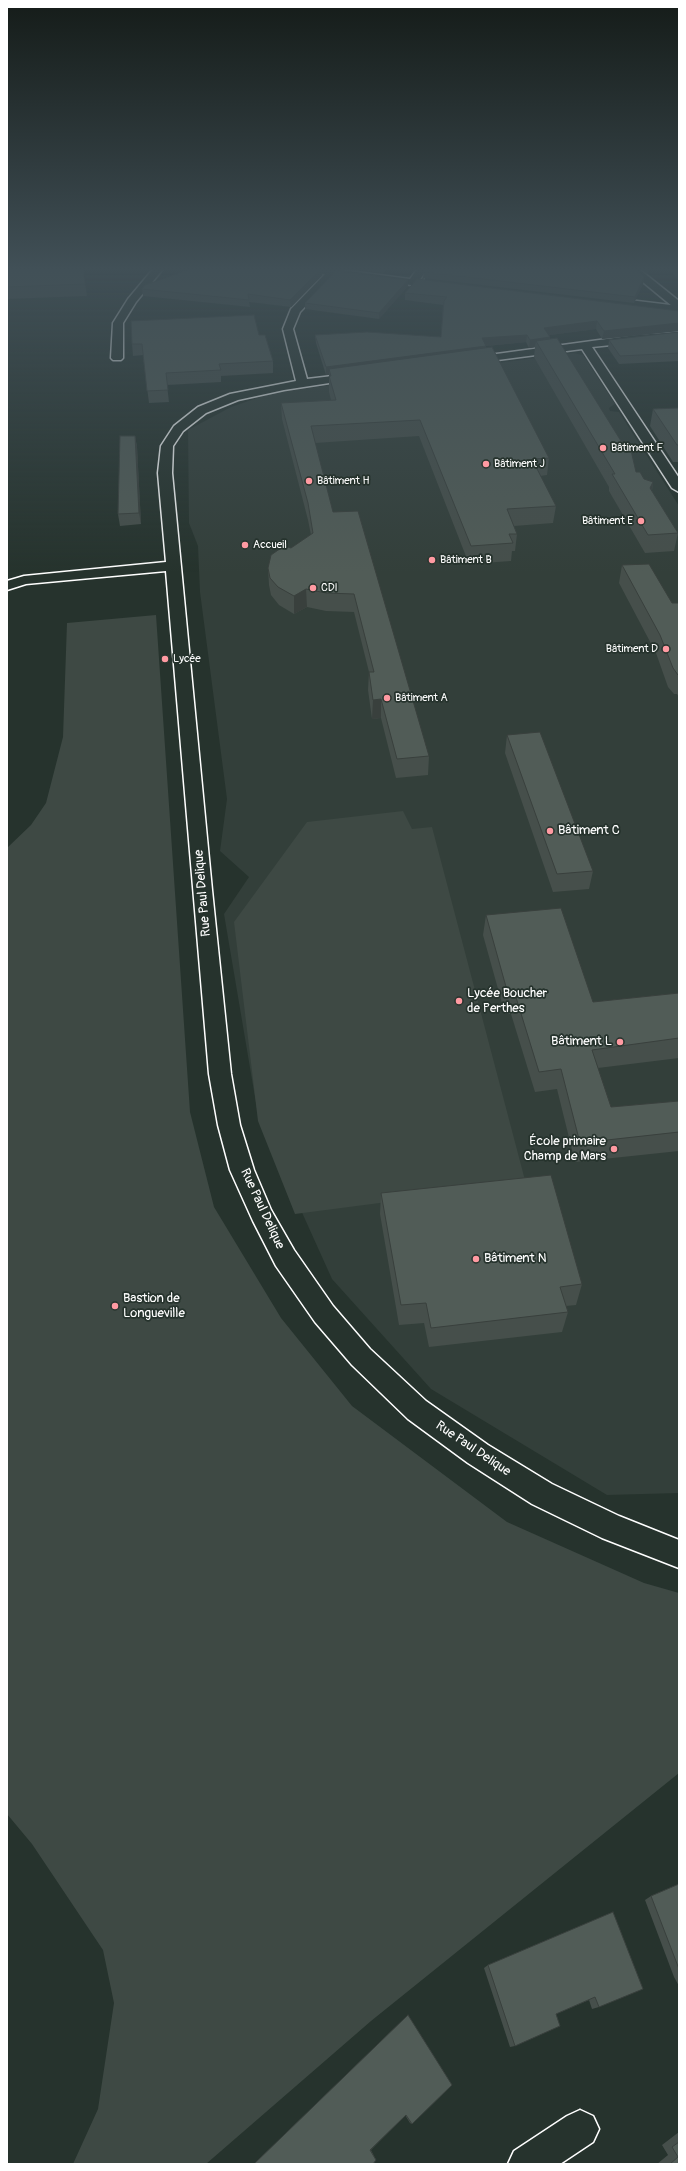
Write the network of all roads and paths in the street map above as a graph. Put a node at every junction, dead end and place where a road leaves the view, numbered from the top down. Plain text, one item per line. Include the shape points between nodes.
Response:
1 (299, 370) edge
2 (602, 370) edge
3 (372, 374) edge
4 (302, 383) junction
5 (679, 488) edge
6 (173, 566) junction
7 (7, 577) edge
8 (24, 580) junction
9 (7, 586) edge
10 (679, 1554) edge
11 (580, 2129) dead end
12 (527, 2164) edge

1 - 4 street
2 - 5 street
3 - 4 street, Rue Paul Delique
4 - 6 street, Rue Paul Delique via 234,397 202,410 178,429 168,446 165,473
6 - 8 street
6 - 10 street, Rue Paul Delique via 220,1074 229,1125 240,1163 261,1214 285,1258 324,1314 361,1356 417,1410 478,1454 542,1494 612,1528
7 - 8 street
8 - 9 street
11 - 12 street

